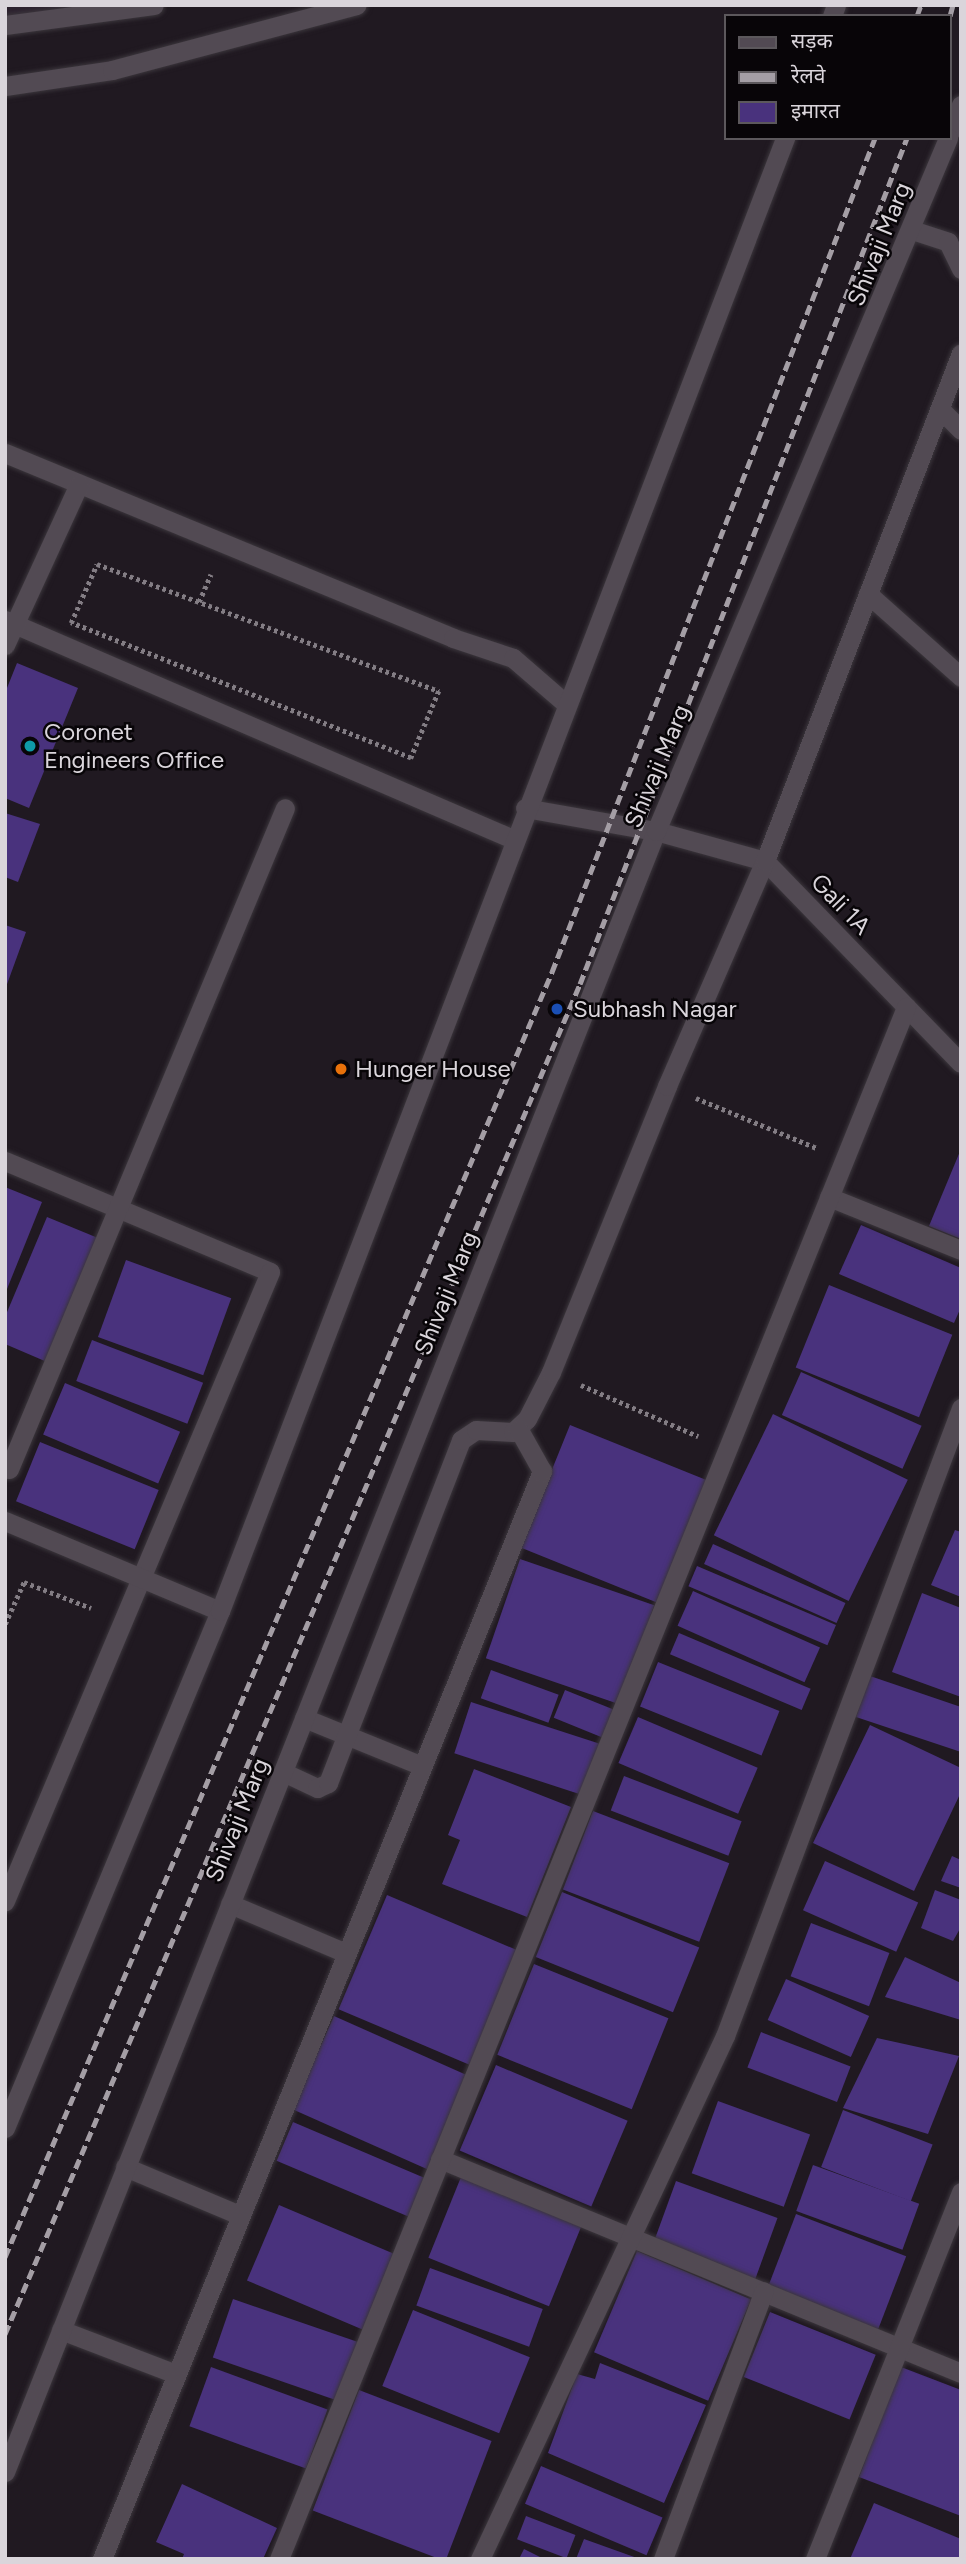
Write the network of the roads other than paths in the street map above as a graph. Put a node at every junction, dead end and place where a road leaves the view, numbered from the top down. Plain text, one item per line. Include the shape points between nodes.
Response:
1 (154, 5) edge
2 (357, 5) edge
3 (5, 25) edge
4 (5, 86) edge
5 (961, 105) edge
6 (952, 127) edge
7 (784, 140) edge
8 (947, 140) edge
9 (912, 230) junction
10 (954, 242) edge
11 (961, 269) edge
12 (961, 353) edge
13 (942, 411) junction
14 (961, 430) edge
15 (5, 453) edge
16 (79, 484) junction
17 (868, 594) junction
18 (10, 622) edge
19 (5, 645) edge
20 (961, 677) edge
21 (565, 703) junction
22 (285, 808) dead end
23 (525, 808) junction
24 (656, 831) junction
25 (513, 839) junction
26 (765, 861) junction
27 (906, 1007) junction
28 (961, 1063) edge
29 (5, 1161) edge
30 (829, 1197) junction
31 (118, 1209) junction
32 (961, 1250) edge
33 (961, 1408) edge
34 (519, 1430) junction
35 (5, 1468) edge
36 (5, 1521) edge
37 (142, 1576) junction
38 (220, 1611) junction
39 (304, 1718) junction
40 (347, 1734) junction
41 (422, 1766) junction
42 (282, 1772) junction
43 (5, 1901) edge
44 (230, 1904) junction
45 (346, 1953) junction
46 (7, 2120) edge
47 (440, 2159) junction
48 (125, 2167) junction
49 (961, 2192) edge
50 (240, 2216) junction
51 (631, 2235) junction
52 (764, 2291) junction
53 (61, 2330) junction
54 (898, 2347) junction
55 (176, 2374) junction
56 (961, 2374) edge
57 (5, 2472) edge
58 (102, 2559) edge
59 (279, 2559) edge
60 (480, 2559) edge
61 (663, 2559) edge
62 (814, 2559) edge

1 - 3 street
2 - 4 street via 112,70
5 - 6 street
7 - 21 street
8 - 9 street, Shivaji Marg
9 - 10 street
9 - 24 street, Shivaji Marg
10 - 11 street
12 - 13 street
13 - 14 street
13 - 17 street
15 - 16 street
16 - 18 street
16 - 21 street via 513,658
17 - 20 street
17 - 26 street
18 - 19 street
18 - 25 street
21 - 23 street
22 - 31 street
23 - 24 street
23 - 25 street
24 - 26 street
24 - 39 street, Shivaji Marg
25 - 38 street
26 - 27 street, Gali 1A
26 - 34 street via 551,1372
27 - 28 street, Gali 1A
27 - 30 street
29 - 31 street
30 - 32 street
30 - 47 street
31 - 35 street via 9,1469
31 - 37 street via 270,1272
33 - 51 street via 725,2036
34 - 40 street via 475,1430 461,1440
34 - 41 street via 542,1471
36 - 37 street
37 - 38 street
37 - 43 street
38 - 46 street
39 - 40 street
39 - 42 street, Shivaji Marg
40 - 41 street
40 - 42 street via 323,1788
41 - 45 street
42 - 44 street, Shivaji Marg
44 - 45 street
44 - 48 street, Shivaji Marg
45 - 50 street
47 - 51 street
47 - 59 street
48 - 50 street
48 - 53 street, Shivaji Marg
49 - 54 street
50 - 55 street
51 - 52 street
51 - 60 street
52 - 54 street
52 - 61 street
53 - 55 street
53 - 57 street, Shivaji Marg
54 - 56 street
54 - 62 street
55 - 58 street

